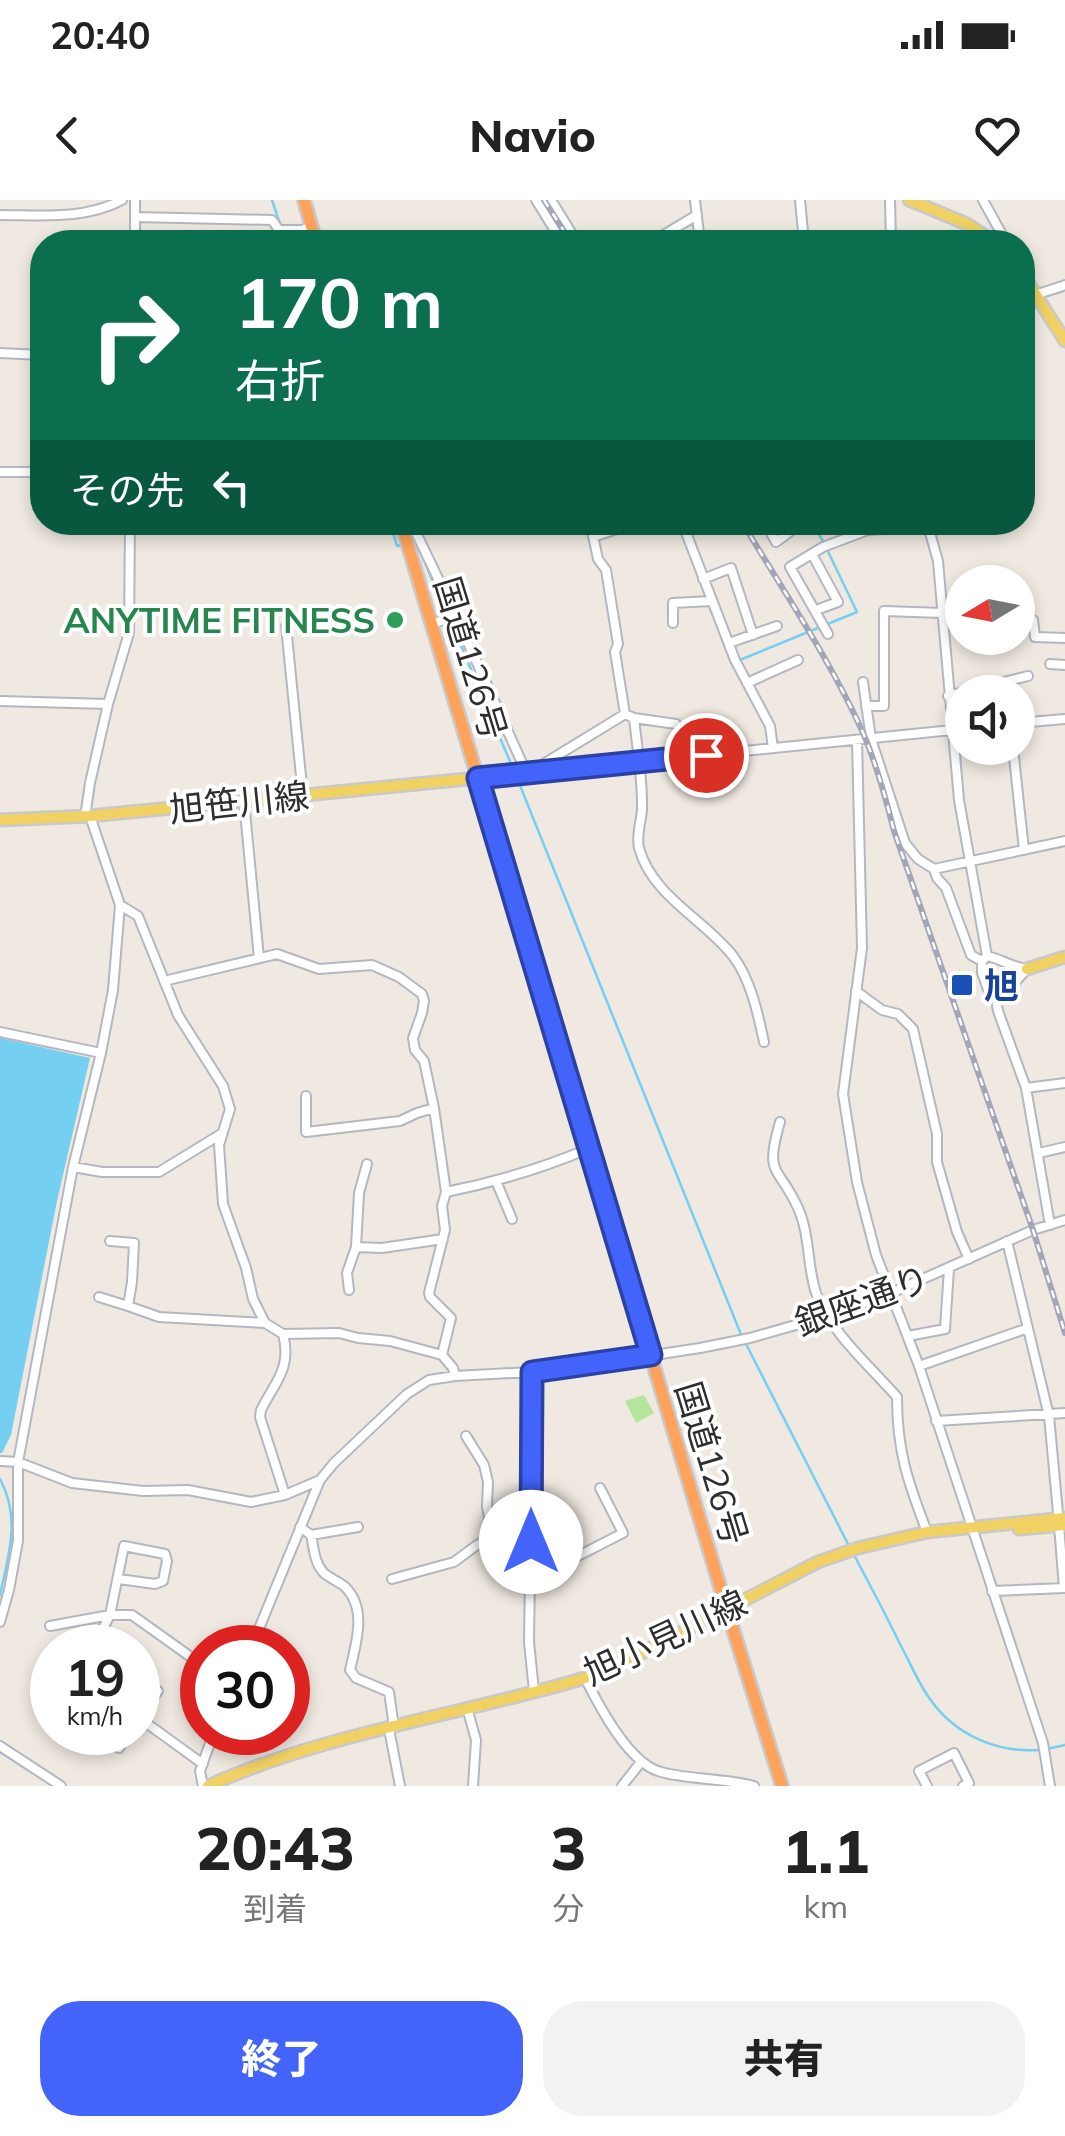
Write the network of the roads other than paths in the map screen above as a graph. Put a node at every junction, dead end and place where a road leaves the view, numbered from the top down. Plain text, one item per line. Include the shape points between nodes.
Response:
1 (122, 200) edge
2 (135, 200) edge
3 (304, 200) edge
4 (536, 200) edge
5 (551, 200) edge
6 (695, 200) edge
7 (800, 200) edge
8 (890, 200) edge
9 (909, 200) edge
10 (983, 200) edge
11 (0, 214) edge
12 (697, 215) junction
13 (135, 217) junction
14 (312, 227) junction
15 (135, 230) edge
16 (313, 230) edge
17 (555, 230) edge
18 (570, 230) edge
19 (672, 230) edge
20 (699, 230) edge
21 (803, 230) edge
22 (891, 230) edge
23 (976, 230) edge
24 (999, 230) edge
25 (1065, 285) edge
26 (1035, 292) edge
27 (1037, 295) junction
28 (1065, 341) edge
29 (0, 354) edge
30 (30, 355) edge
31 (0, 472) edge
32 (30, 472) edge
33 (130, 535) edge
34 (405, 535) edge
35 (417, 535) edge
36 (599, 535) edge
37 (687, 535) edge
38 (855, 535) edge
39 (931, 535) edge
40 (593, 537) joint
41 (812, 554) junction
42 (704, 579) junction
43 (712, 601) junction
44 (816, 610) junction
45 (942, 613) junction
46 (452, 618) junction
47 (672, 622) dead end
48 (432, 624) junction
49 (286, 626) dead end
50 (777, 626) dead end
51 (753, 634) junction
52 (828, 634) dead end
53 (1035, 637) edge
54 (1065, 638) edge
55 (729, 643) junction
56 (798, 660) dead end
57 (1050, 664) dead end
58 (1065, 665) edge
59 (946, 675) edge
60 (863, 682) dead end
61 (747, 683) junction
62 (0, 701) edge
63 (108, 704) junction
64 (866, 706) junction
65 (625, 714) junction
66 (634, 718) junction
67 (1065, 720) edge
68 (1035, 723) edge
69 (945, 731) edge
70 (871, 739) junction
71 (858, 740) junction
72 (773, 748) junction
73 (678, 758) junction
74 (638, 762) junction
75 (958, 765) edge
76 (1015, 765) edge
77 (527, 774) junction
78 (478, 778) junction
79 (303, 796) junction
80 (244, 801) junction
81 (87, 817) junction
82 (0, 820) edge
83 (1065, 842) edge
84 (1024, 850) junction
85 (969, 862) junction
86 (934, 869) junction
87 (120, 905) junction
88 (258, 958) junction
89 (984, 958) junction
90 (1065, 958) edge
91 (1027, 969) junction
92 (164, 981) junction
93 (856, 991) junction
94 (996, 999) junction
95 (0, 1032) edge
96 (764, 1042) dead end
97 (101, 1054) junction
98 (1065, 1083) edge
99 (1026, 1088) junction
100 (306, 1096) dead end
101 (434, 1108) junction
102 (780, 1122) dead end
103 (221, 1134) junction
104 (1065, 1147) edge
105 (590, 1148) junction
106 (1039, 1153) junction
107 (367, 1164) dead end
108 (73, 1167) junction
109 (496, 1181) junction
110 (446, 1192) junction
111 (512, 1219) dead end
112 (1065, 1220) edge
113 (1050, 1225) junction
114 (444, 1240) junction
115 (110, 1241) dead end
116 (1007, 1242) junction
117 (356, 1247) junction
118 (970, 1259) junction
119 (949, 1269) junction
120 (349, 1290) dead end
121 (891, 1293) junction
122 (99, 1298) dead end
123 (128, 1306) junction
124 (827, 1316) junction
125 (265, 1322) junction
126 (1028, 1328) junction
127 (283, 1334) junction
128 (908, 1336) junction
129 (442, 1355) junction
130 (651, 1355) junction
131 (918, 1366) junction
132 (532, 1372) junction
133 (455, 1376) junction
134 (1065, 1414) edge
135 (1049, 1416) junction
136 (936, 1420) junction
137 (466, 1436) dead end
138 (0, 1461) edge
139 (18, 1462) junction
140 (320, 1480) junction
141 (600, 1488) dead end
142 (286, 1494) junction
143 (1062, 1519) edge
144 (994, 1525) junction
145 (358, 1526) dead end
146 (300, 1527) junction
147 (970, 1527) junction
148 (927, 1532) junction
149 (311, 1535) junction
150 (492, 1537) junction
151 (531, 1542) junction
152 (118, 1579) junction
153 (392, 1579) dead end
154 (531, 1580) junction
155 (1065, 1588) edge
156 (992, 1591) junction
157 (727, 1610) junction
158 (110, 1615) junction
159 (0, 1622) edge
160 (55, 1625) edge
161 (106, 1625) edge
162 (260, 1625) edge
163 (180, 1649) edge
164 (585, 1678) junction
165 (534, 1691) junction
166 (468, 1708) junction
167 (391, 1728) junction
168 (160, 1734) edge
169 (0, 1746) edge
170 (206, 1755) edge
171 (641, 1762) junction
172 (203, 1764) junction
173 (60, 1786) edge
174 (205, 1786) edge
175 (400, 1786) edge
176 (473, 1786) edge
177 (622, 1786) edge
178 (754, 1786) edge
179 (782, 1786) edge
180 (927, 1786) edge
181 (963, 1786) edge
182 (1050, 1786) edge

1 - 11 street via 79,214
2 - 13 street
3 - 14 highway
4 - 17 street
5 - 18 street
6 - 12 street
7 - 21 street
8 - 22 street
9 - 23 main road
10 - 24 street
12 - 19 street
12 - 20 street
13 - 14 street
13 - 15 street
14 - 16 highway
25 - 27 street
26 - 27 main road
27 - 28 main road
29 - 30 street
31 - 32 street
33 - 63 street via 130,632
34 - 48 highway, 国道126号
35 - 46 street
36 - 40 street
37 - 42 street
38 - 41 street
39 - 45 street
40 - 65 street via 606,570
41 - 44 street via 790,567
41 - 44 street via 838,602
42 - 43 street
42 - 51 street via 731,568
43 - 47 street via 673,603
43 - 55 street
44 - 52 street
45 - 59 street
45 - 64 street via 884,611 884,706
46 - 48 street
46 - 77 street
48 - 78 highway, 国道126号
49 - 79 street
50 - 51 street
51 - 55 street
53 - 54 street
55 - 61 street
56 - 61 street
57 - 58 street
60 - 64 street
61 - 72 street via 770,726
62 - 63 street
63 - 81 street
64 - 70 street
65 - 66 street
65 - 77 street
66 - 73 street via 676,724
66 - 74 street
67 - 68 street
69 - 70 street
70 - 71 street
70 - 86 street via 905,843
71 - 72 street
71 - 93 street via 862,948
72 - 73 street
73 - 74 street
74 - 77 street
74 - 96 street via 638,845 652,876 736,960
75 - 85 street
76 - 84 street
77 - 78 street
78 - 79 main road, 旭笹川線
78 - 105 highway, 国道126号
79 - 80 main road, 旭笹川線
80 - 81 main road, 旭笹川線
80 - 88 street
81 - 82 main road, 旭笹川線
81 - 87 street
83 - 84 street
84 - 85 street
85 - 86 street
85 - 89 street
86 - 89 street via 971,955
87 - 92 street via 138,916
87 - 97 street
88 - 92 street
88 - 101 street via 278,954 319,969 372,965 417,989 424,1001 413,1038
89 - 91 street
89 - 94 street via 982,972
90 - 91 main road
91 - 94 street via 1008,995
92 - 103 street via 223,1086 230,1109
93 - 118 street via 913,1029 937,1162
93 - 121 street via 843,1094 857,1182
94 - 99 street
95 - 97 street
97 - 108 street
98 - 99 street
99 - 106 street
100 - 101 street via 306,1132 400,1122
101 - 110 street
102 - 124 street via 772,1160 798,1208
103 - 108 street via 159,1172
103 - 125 street via 224,1208
104 - 106 street
105 - 109 street
105 - 130 highway, 国道126号
106 - 113 street
107 - 117 street
108 - 139 street
109 - 110 street
109 - 111 street
110 - 114 street
112 - 113 street, 銀座通り
113 - 116 street, 銀座通り
114 - 117 street
114 - 129 street via 430,1293 452,1318
115 - 123 street via 134,1244
116 - 118 street, 銀座通り
116 - 126 street
117 - 120 street via 348,1265
118 - 119 street, 銀座通り
119 - 121 street, 銀座通り
119 - 128 street via 946,1328
121 - 124 street, 銀座通り
121 - 128 street
122 - 123 street
123 - 125 street via 159,1316
124 - 130 street, 銀座通り via 744,1340
124 - 148 street via 897,1397 905,1474
125 - 127 street
126 - 131 street
126 - 135 street
127 - 129 street via 339,1333
127 - 142 street via 284,1370 260,1417
128 - 131 street
129 - 133 street
130 - 132 street, 銀座通り
130 - 157 highway, 国道126号
131 - 136 street
132 - 133 street, 銀座通り
132 - 151 street
133 - 140 street, 銀座通り via 417,1386
134 - 135 street
135 - 136 street
135 - 143 street
136 - 147 street
137 - 150 street via 484,1465
138 - 139 street
139 - 142 street via 87,1485 188,1490 251,1502
139 - 159 street via 18,1541
140 - 142 street
140 - 146 street
141 - 154 street via 623,1533
143 - 144 main road, 旭小見川線
143 - 144 main road via 1004,1518
143 - 155 street
144 - 147 main road, 旭小見川線
145 - 149 street
146 - 149 street
146 - 162 street
147 - 148 main road, 旭小見川線
147 - 156 street
148 - 157 main road, 旭小見川線 via 818,1562
149 - 167 street via 324,1573 353,1598 360,1626 350,1670 389,1692
150 - 151 street
150 - 153 street via 454,1562
151 - 154 street
152 - 152 street via 163,1582 165,1554 124,1546
152 - 158 street
154 - 165 street
155 - 156 street
156 - 182 street via 1043,1743
157 - 164 main road, 旭小見川線
157 - 179 highway, 国道126号
158 - 160 street
158 - 161 street
158 - 163 street via 132,1615
164 - 165 main road, 旭小見川線
164 - 171 street
165 - 166 main road, 旭小見川線
166 - 167 main road, 旭小見川線
166 - 176 street via 476,1740
167 - 174 main road, 旭小見川線
167 - 175 street
168 - 172 street
169 - 173 street
170 - 172 street
171 - 177 street
171 - 178 street via 656,1772
172 - 174 street
180 - 181 street via 919,1770 954,1753 969,1783

